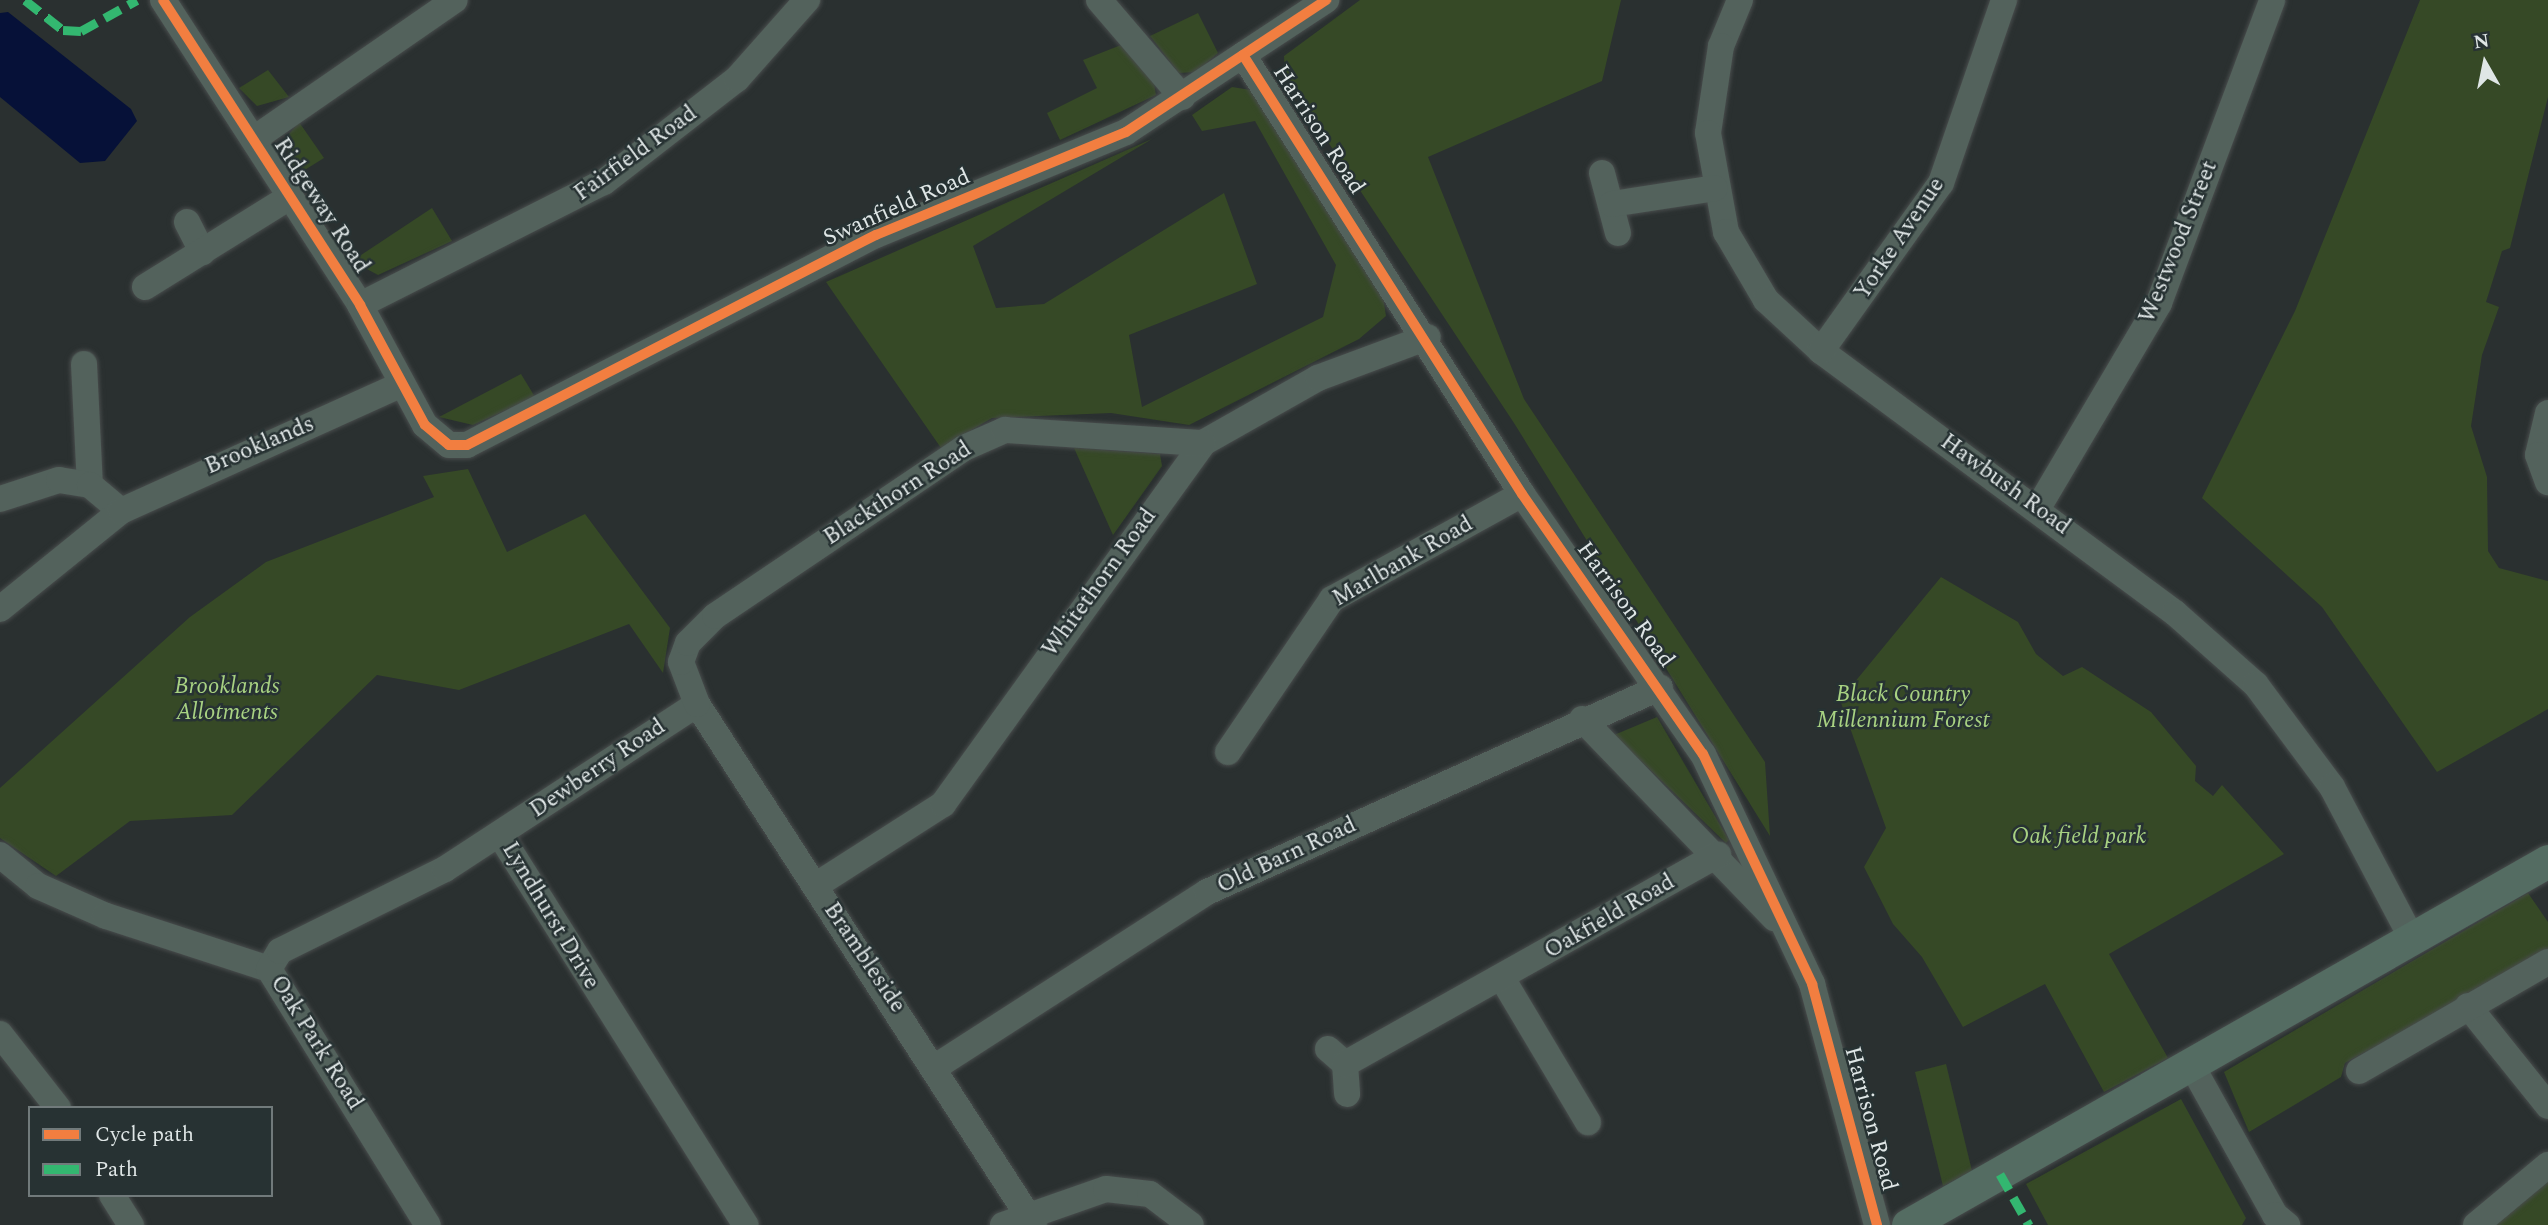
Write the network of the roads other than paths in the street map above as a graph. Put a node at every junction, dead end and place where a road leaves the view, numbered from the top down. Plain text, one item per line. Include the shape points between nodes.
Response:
1 (163, 0) edge
2 (455, 0) edge
3 (807, 0) edge
4 (1099, 0) edge
5 (1326, 0) edge
6 (1740, 0) edge
7 (2004, 0) edge
8 (2272, 0) edge
9 (1243, 55) junction
10 (1182, 97) junction
11 (254, 139) junction
12 (1602, 173) dead end
13 (1715, 188) junction
14 (288, 198) junction
15 (1612, 204) junction
16 (187, 222) dead end
17 (1618, 233) dead end
18 (202, 252) junction
19 (145, 287) dead end
20 (360, 305) junction
21 (1428, 337) junction
22 (1821, 351) junction
23 (84, 364) dead end
24 (400, 385) junction
25 (2548, 413) edge
26 (437, 438) joint
27 (1203, 443) junction
28 (2548, 482) edge
29 (90, 485) junction
30 (1522, 494) junction
31 (0, 499) edge
32 (2038, 508) junction
33 (121, 511) junction
34 (0, 609) edge
35 (1660, 687) junction
36 (697, 704) junction
37 (1582, 719) junction
38 (1228, 752) dead end
39 (500, 835) junction
40 (0, 855) edge
41 (1718, 855) junction
42 (2548, 861) edge
43 (815, 886) junction
44 (1792, 937) junction
45 (2412, 939) junction
46 (2548, 962) edge
47 (269, 969) junction
48 (1502, 978) junction
49 (2468, 1006) junction
50 (0, 1034) edge
51 (937, 1066) junction
52 (2192, 1066) junction
53 (2359, 1071) dead end
54 (1347, 1094) dead end
55 (56, 1106) edge
56 (2548, 1106) edge
57 (1588, 1122) dead end
58 (2548, 1165) edge
59 (113, 1197) edge
60 (1942, 1217) edge
61 (1032, 1219) edge
62 (2276, 1222) edge
63 (131, 1225) edge
64 (428, 1225) edge
65 (746, 1225) edge
66 (1003, 1225) edge
67 (1191, 1225) edge
68 (1877, 1225) edge
69 (1908, 1225) edge
70 (2476, 1225) edge

1 - 11 street, Ridgeway Road via 187,46
2 - 11 street
3 - 20 street, Fairfield Road via 737,79 604,182
4 - 10 street
5 - 9 street, Swanfield Road
6 - 13 street, Hawbush Road via 1712,89
7 - 22 street, Yorke Avenue via 1941,183
8 - 32 street, Westwood Street via 2158,303
9 - 10 street, Swanfield Road
9 - 21 street, Harrison Road
10 - 26 street, Swanfield Road via 1126,132 876,236 481,443 449,445
11 - 14 street, Ridgeway Road
12 - 15 street
13 - 15 street
13 - 22 street, Hawbush Road via 1726,232 1766,300
14 - 18 street
14 - 20 street, Ridgeway Road
15 - 17 street
16 - 18 street
18 - 19 street
20 - 24 street, Ridgeway Road
21 - 27 street, Whitethorn Road via 1318,378
21 - 30 street, Harrison Road
22 - 32 street, Hawbush Road
23 - 29 street
24 - 26 street, Ridgeway Road
24 - 33 street, Brooklands
25 - 28 street via 2538,455
27 - 36 street, Blackthorn Road via 1005,430 964,448 698,629 681,662
27 - 43 street, Whitethorn Road via 943,804
29 - 31 street via 59,480
29 - 33 street
30 - 35 street, Harrison Road
30 - 38 street, Marlbank Road via 1332,599
32 - 45 street, Hawbush Road via 2175,613 2256,685 2332,787
33 - 34 street, Brooklands
35 - 37 street, Old Barn Road
35 - 44 street, Harrison Road via 1733,811
36 - 39 street, Dewberry Road
36 - 43 street, Brambleside
37 - 41 street, Harrison Road
37 - 51 street, Old Barn Road via 1207,892
39 - 47 street, Lyndhurst Drive via 280,951
39 - 65 street, Lyndhurst Drive
40 - 47 street, Oak Park Road via 38,886 106,916
41 - 44 street, Harrison Road
41 - 48 street, Oakfield Road
42 - 45 main road
43 - 51 street, Brambleside
44 - 68 street, Harrison Road via 1812,984
45 - 52 main road
46 - 49 street
47 - 64 street, Oak Park Road
48 - 54 street, Oakfield Road via 1336,1057
48 - 57 street
49 - 53 street
49 - 56 street
50 - 55 street
51 - 61 street, Brambleside
52 - 60 main road
52 - 62 street
58 - 70 street
59 - 63 street
60 - 69 main road
61 - 66 street
61 - 67 street via 1107,1189 1131,1189 1175,1207

